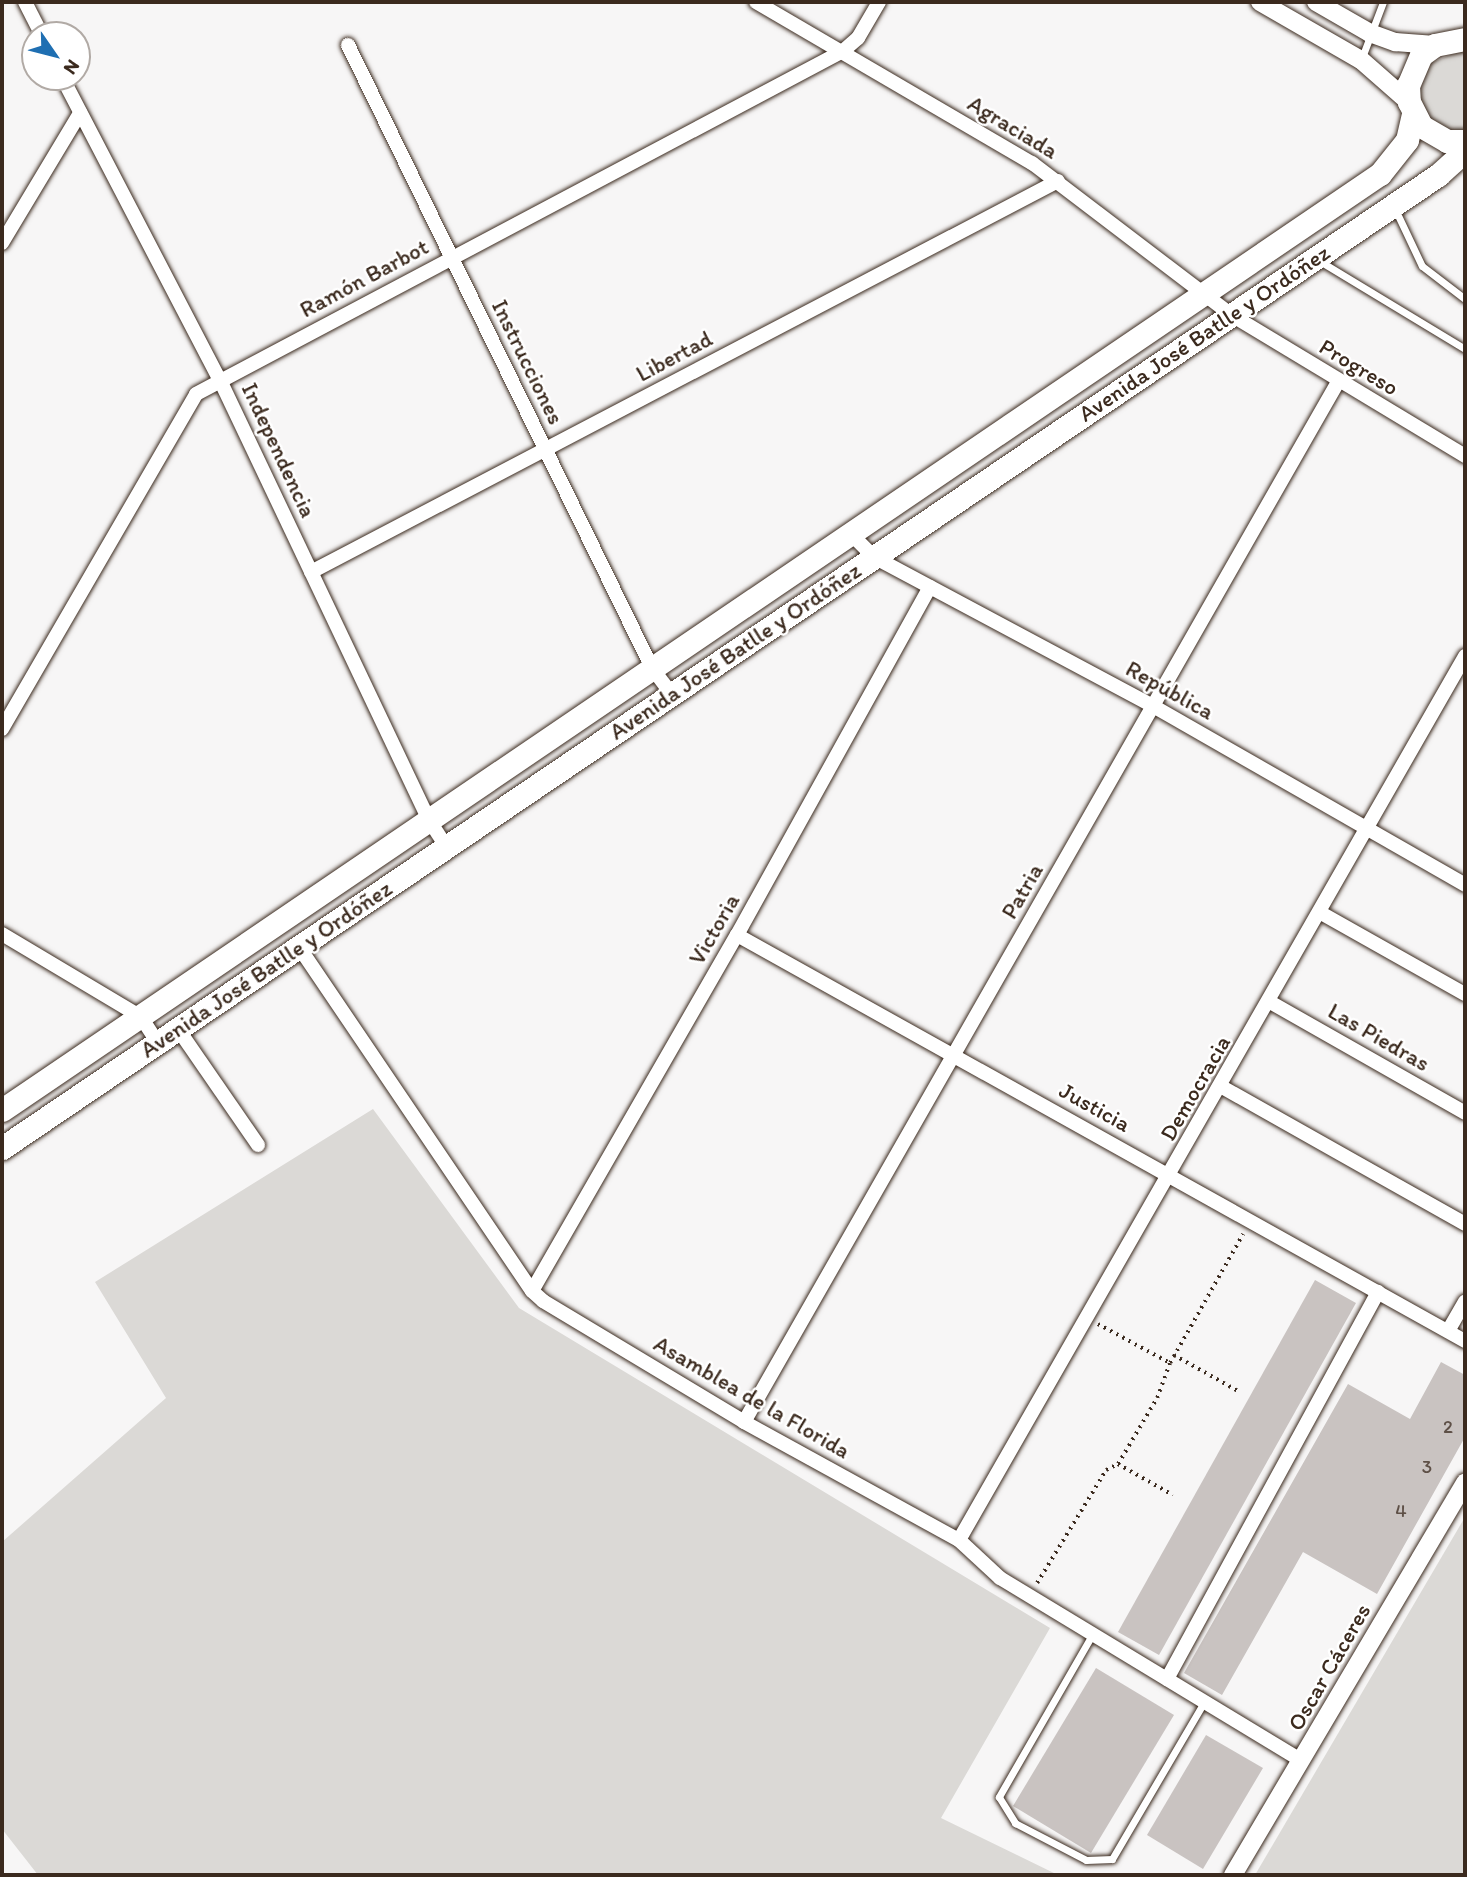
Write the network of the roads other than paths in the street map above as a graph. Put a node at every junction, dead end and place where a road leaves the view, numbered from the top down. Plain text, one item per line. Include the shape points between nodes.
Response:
1 (25, 2) edge
2 (756, 2) edge
3 (879, 2) edge
4 (1260, 2) edge
5 (1316, 2) edge
6 (1383, 2) edge
7 (35, 21) edge
8 (1370, 33) junction
9 (1454, 38) edge
10 (348, 45) dead end
11 (843, 51) junction
12 (1361, 60) junction
13 (69, 91) edge
14 (1411, 108) junction
15 (80, 113) junction
16 (1465, 142) edge
17 (1465, 150) edge
18 (1058, 181) junction
19 (1393, 205) junction
20 (2, 243) edge
21 (451, 257) junction
22 (1314, 258) junction
23 (1203, 295) junction
24 (1465, 299) edge
25 (1230, 314) junction
26 (1465, 349) edge
27 (220, 380) junction
28 (1338, 382) junction
29 (545, 450) junction
30 (1465, 456) edge
31 (853, 536) junction
32 (874, 556) junction
33 (312, 572) junction
34 (930, 587) junction
35 (1465, 656) edge
36 (652, 668) junction
37 (672, 695) junction
38 (1153, 706) junction
39 (2, 729) edge
40 (429, 820) junction
41 (1367, 829) junction
42 (446, 846) junction
43 (1465, 885) edge
44 (1321, 913) junction
45 (2, 934) edge
46 (737, 935) junction
47 (299, 947) junction
48 (1465, 994) edge
49 (1270, 1002) junction
50 (141, 1017) junction
51 (178, 1029) junction
52 (158, 1043) junction
53 (955, 1054) junction
54 (1222, 1087) junction
55 (2, 1110) edge
56 (1465, 1113) edge
57 (258, 1145) dead end
58 (2, 1148) edge
59 (1171, 1176) junction
60 (1465, 1224) edge
61 (532, 1291) junction
62 (1378, 1292) junction
63 (1465, 1302) edge
64 (1448, 1331) junction
65 (1465, 1341) edge
66 (744, 1422) junction
67 (1465, 1482) edge
68 (959, 1540) junction
69 (1092, 1635) junction
70 (1167, 1679) junction
71 (1204, 1702) junction
72 (1302, 1761) junction
73 (1233, 1875) edge

1 - 7 street
2 - 11 street, Agraciada
3 - 11 street, Ramón Barbot via 858,38
4 - 12 street
5 - 8 street
6 - 8 lane
8 - 9 street via 1395,42
8 - 12 lane
9 - 14 main road, Avenida José Batlle y Ordóñez via 1412,69
10 - 21 street, Instrucciones
11 - 18 street, Agraciada
11 - 21 street, Ramón Barbot
12 - 14 street
13 - 15 street, Independencia
14 - 16 main road via 1433,135
14 - 23 main road, Avenida José Batlle y Ordóñez via 1407,140 1380,174
15 - 20 street
15 - 27 street, Independencia
17 - 19 main road, Avenida José Batlle y Ordóñez
18 - 23 street, Agraciada
18 - 29 street, Libertad
19 - 22 main road, Avenida José Batlle y Ordóñez
19 - 24 lane via 1422,266
21 - 27 street, Ramón Barbot
21 - 29 street, Instrucciones
22 - 25 main road, Avenida José Batlle y Ordóñez
22 - 26 lane
23 - 25 street, Agraciada
23 - 31 main road, Avenida José Batlle y Ordóñez
25 - 28 street, Progreso
25 - 32 main road, Avenida José Batlle y Ordóñez
27 - 33 street, Independencia
27 - 39 street, Ramón Barbot via 195,394
28 - 30 street, Progreso
28 - 38 street, Patria
29 - 33 street, Libertad
29 - 36 street, Instrucciones
31 - 32 street, República
31 - 36 main road, Avenida José Batlle y Ordóñez
32 - 34 street, República
32 - 37 main road, Avenida José Batlle y Ordóñez
33 - 40 street, Independencia
34 - 38 street, República
34 - 46 street, Victoria
35 - 41 street, Democracia
36 - 37 street, Instrucciones
36 - 40 main road, Avenida José Batlle y Ordóñez
37 - 42 main road, Avenida José Batlle y Ordóñez
38 - 41 street, República
38 - 53 street, Patria
40 - 42 street, Independencia
40 - 50 main road, Avenida José Batlle y Ordóñez
41 - 43 street, República
41 - 44 street, Democracia
42 - 47 main road, Avenida José Batlle y Ordóñez
44 - 48 street
44 - 49 street, Democracia
45 - 50 street
46 - 53 street, Justicia
46 - 61 street, Victoria
47 - 51 main road, Avenida José Batlle y Ordóñez
47 - 61 street, Asamblea de la Florida
49 - 54 street, Democracia
49 - 56 street, Las Piedras
50 - 52 street
50 - 55 main road, Avenida José Batlle y Ordóñez
51 - 52 main road, Avenida José Batlle y Ordóñez
51 - 57 street
52 - 58 main road, Avenida José Batlle y Ordóñez
53 - 59 street, Justicia
53 - 66 street, Patria
54 - 59 street, Democracia
54 - 60 street
59 - 62 street, Justicia
59 - 68 street, Democracia
61 - 66 street, Asamblea de la Florida
62 - 64 street, Justicia
62 - 70 street
63 - 64 street
64 - 65 street, Justicia
66 - 68 street, Asamblea de la Florida
67 - 72 street, Oscar Cáceres
68 - 69 street, Asamblea de la Florida via 1000,1578
69 - 70 street, Asamblea de la Florida
69 - 71 lane via 999,1797 1014,1823 1086,1860 1112,1859
70 - 71 street, Asamblea de la Florida
71 - 72 street, Asamblea de la Florida
72 - 73 street, Oscar Cáceres

